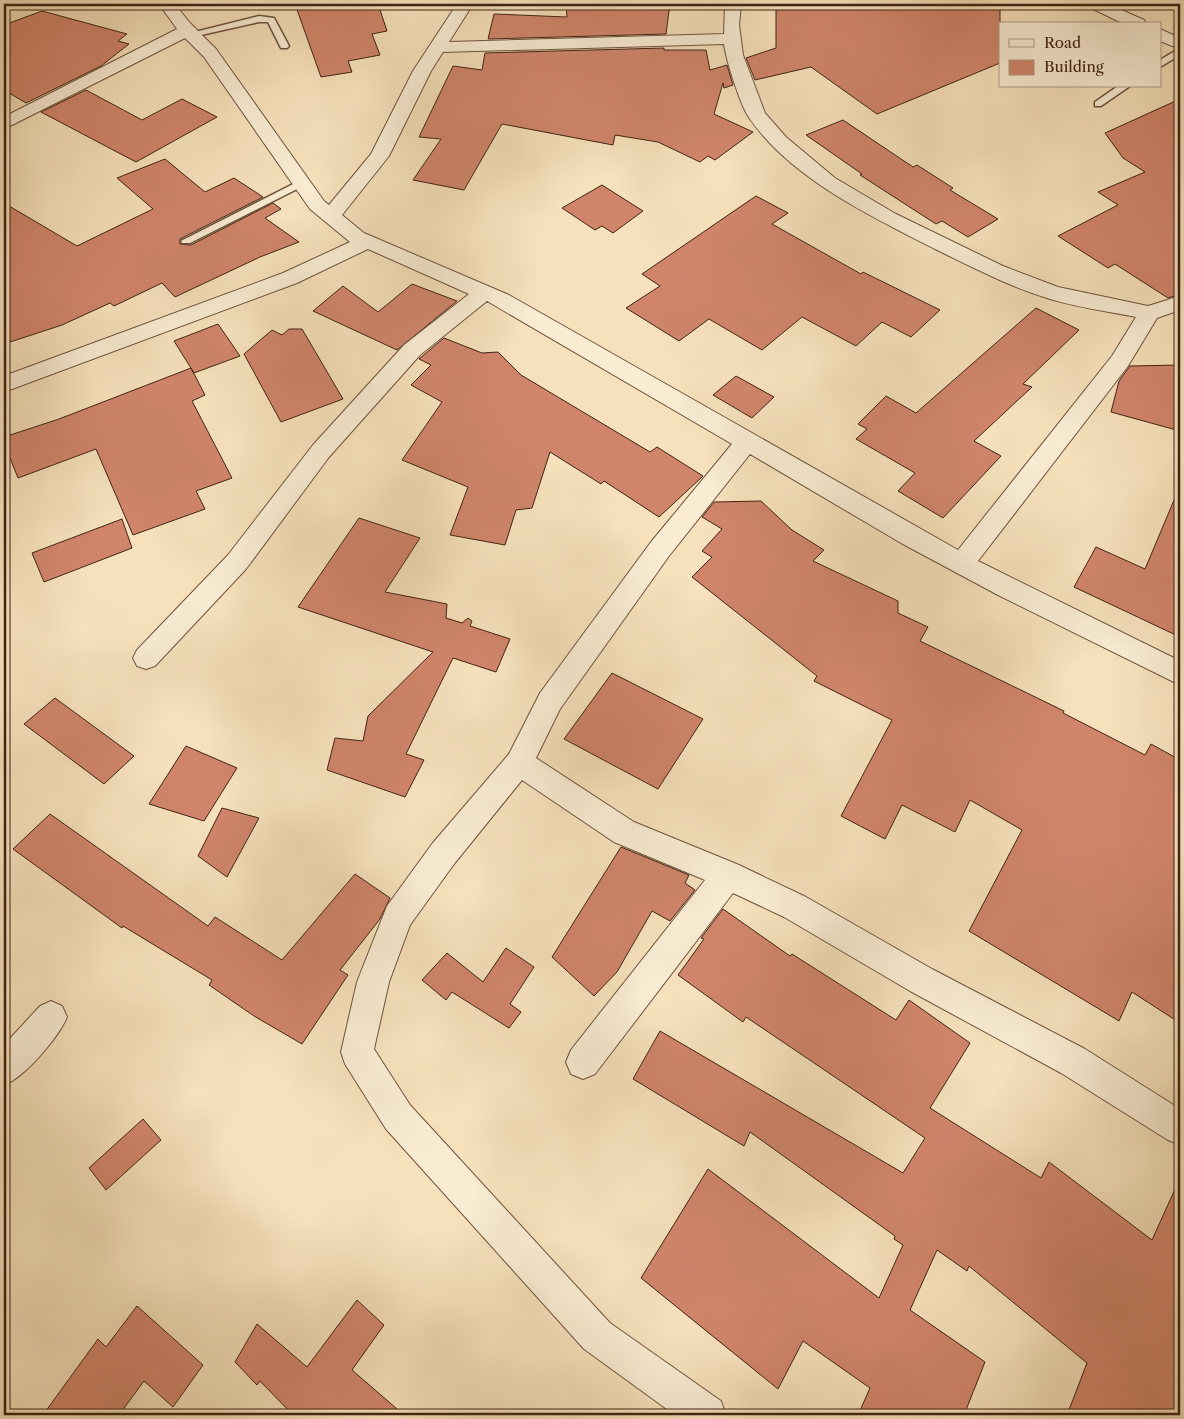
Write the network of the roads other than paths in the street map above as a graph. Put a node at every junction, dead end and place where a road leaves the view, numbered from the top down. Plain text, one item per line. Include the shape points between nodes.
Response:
1 (168, 4) edge
2 (465, 4) edge
3 (733, 4) edge
4 (1095, 4) edge
5 (1134, 22) edge
6 (190, 32) junction
7 (1162, 35) edge
8 (733, 39) junction
9 (1180, 44) edge
10 (284, 46) dead end
11 (439, 47) junction
12 (1180, 52) edge
13 (1162, 63) edge
14 (1122, 88) edge
15 (1098, 104) dead end
16 (4, 124) edge
17 (301, 183) junction
18 (331, 216) junction
19 (186, 242) dead end
20 (366, 242) junction
21 (485, 292) junction
22 (1180, 303) edge
23 (1149, 313) junction
24 (4, 384) edge
25 (748, 441) junction
26 (962, 563) junction
27 (146, 658) dead end
28 (1180, 674) edge
29 (519, 763) junction
30 (728, 875) junction
31 (51, 1017) dead end
32 (583, 1062) dead end
33 (4, 1068) edge
34 (1180, 1128) edge
35 (707, 1415) edge

1 - 6 street
2 - 11 street
3 - 8 street
4 - 5 street
6 - 10 lane via 259,19 271,20
6 - 16 street
6 - 17 street via 210,53
7 - 9 street
8 - 11 street
8 - 23 street via 734,55 756,114 779,141 828,182 889,218 996,271 1053,293
11 - 18 street via 422,71 380,156
12 - 13 lane
14 - 15 lane
17 - 18 street via 317,205
17 - 19 lane
18 - 20 street
20 - 21 street
20 - 24 street via 290,278
21 - 25 street
21 - 27 street via 412,350 321,451 237,562
22 - 23 street
23 - 26 street via 1120,360
25 - 26 street via 827,490
25 - 29 street via 660,549 550,701
26 - 28 street
29 - 30 street via 624,832
29 - 35 street via 443,854 398,916 373,982 357,1052 398,1117 597,1336
30 - 32 street
30 - 34 street via 795,907 921,980 1073,1061
31 - 33 street

